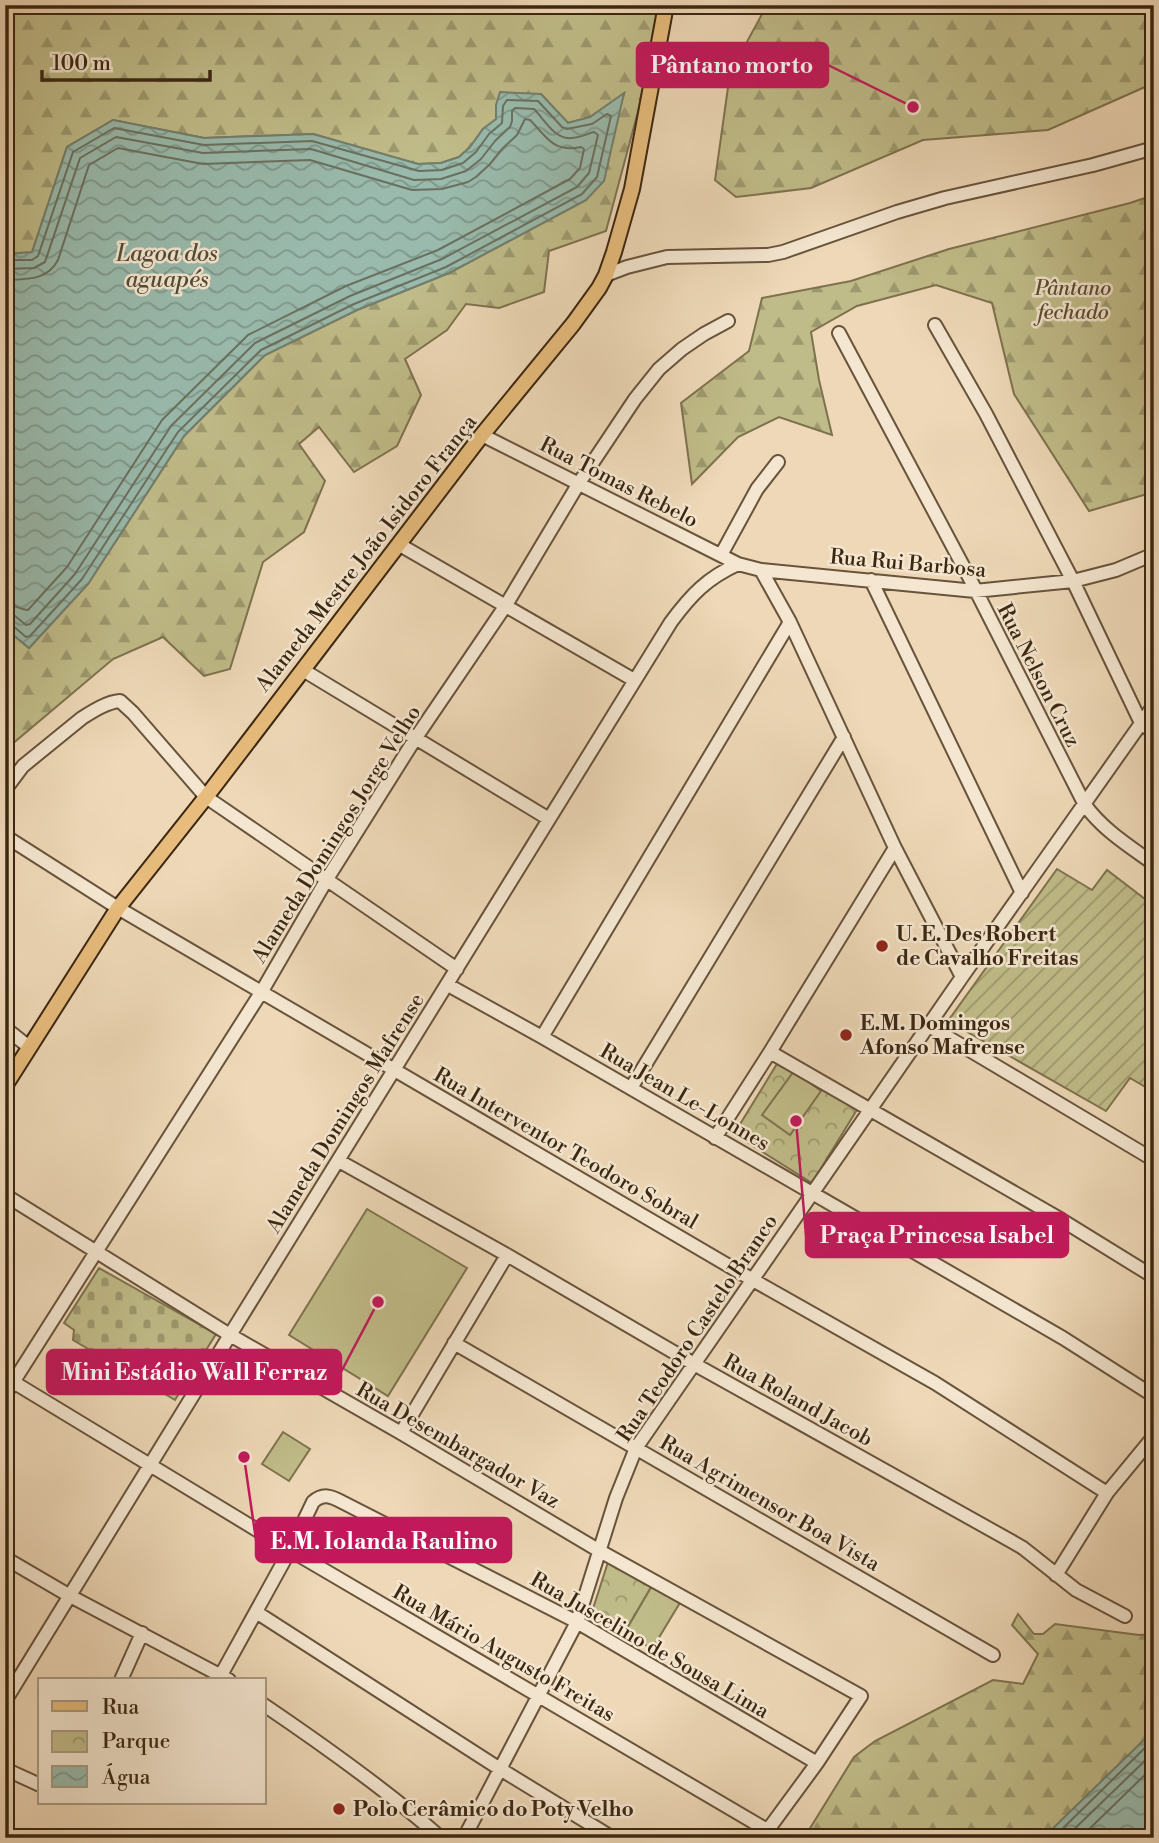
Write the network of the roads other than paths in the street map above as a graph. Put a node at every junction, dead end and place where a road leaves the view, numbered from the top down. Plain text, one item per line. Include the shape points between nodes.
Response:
1 (666, 5) edge
2 (1154, 148) edge
3 (606, 275) junction
4 (729, 321) dead end
5 (935, 325) dead end
6 (839, 333) dead end
7 (482, 435) junction
8 (778, 461) dead end
9 (579, 483) junction
10 (400, 545) junction
11 (721, 555) junction
12 (1152, 560) edge
13 (738, 564) junction
14 (761, 570) junction
15 (872, 580) junction
16 (1073, 581) junction
17 (975, 591) junction
18 (506, 605) junction
19 (790, 622) junction
20 (303, 670) junction
21 (634, 680) junction
22 (1154, 705) edge
23 (1141, 723) junction
24 (1154, 733) edge
25 (844, 737) junction
26 (415, 739) junction
27 (5, 790) edge
28 (206, 797) junction
29 (1085, 805) junction
30 (549, 819) junction
31 (5, 836) edge
32 (895, 848) junction
33 (1154, 864) edge
34 (327, 879) junction
35 (1022, 893) junction
36 (118, 908) junction
37 (457, 968) junction
38 (962, 977) junction
39 (447, 985) junction
40 (262, 991) junction
41 (929, 1026) junction
42 (5, 1028) edge
43 (542, 1037) junction
44 (29, 1047) junction
45 (770, 1052) junction
46 (395, 1069) junction
47 (5, 1086) edge
48 (631, 1088) junction
49 (871, 1110) junction
50 (715, 1138) junction
51 (1154, 1160) edge
52 (339, 1161) junction
53 (811, 1193) junction
54 (5, 1195) edge
55 (96, 1253) junction
56 (508, 1255) junction
57 (1154, 1277) edge
58 (753, 1280) junction
59 (230, 1335) junction
60 (454, 1343) junction
61 (694, 1364) junction
62 (10, 1379) edge
63 (5, 1395) edge
64 (1154, 1396) edge
65 (401, 1433) junction
66 (1154, 1436) edge
67 (636, 1448) junction
68 (150, 1465) junction
69 (1107, 1493) junction
70 (290, 1550) junction
71 (598, 1550) junction
72 (5, 1558) edge
73 (1056, 1575) junction
74 (70, 1596) junction
75 (256, 1612) junction
76 (1125, 1616) dead end
77 (577, 1622) junction
78 (142, 1633) junction
79 (993, 1655) dead end
80 (225, 1677) edge
81 (122, 1678) edge
82 (538, 1694) junction
83 (5, 1701) edge
84 (266, 1706) edge
85 (817, 1763) junction
86 (5, 1769) edge
87 (500, 1769) junction
88 (38, 1784) edge
89 (764, 1834) edge
90 (441, 1838) edge
91 (464, 1838) edge
92 (613, 1838) edge

1 - 3 main road, Alameda Mestre João Isidoro França via 632,188
2 - 3 street via 932,202 775,253 667,257
3 - 7 main road, Alameda Mestre João Isidoro França via 573,324
4 - 9 street, Alameda Domingos Jorge Velho via 682,349 660,369
5 - 16 street
6 - 17 street, Rua Nelson Cruz
7 - 9 street, Rua Tomas Rebelo
7 - 10 main road, Alameda Mestre João Isidoro França
8 - 11 street
9 - 11 street, Rua Tomas Rebelo
9 - 18 street, Alameda Domingos Jorge Velho
10 - 18 street
10 - 20 main road, Alameda Mestre João Isidoro França
11 - 13 street, Rua Tomas Rebelo
12 - 16 street, Rua Rui Barbosa
13 - 14 street, Rua Rui Barbosa
13 - 21 street, Alameda Domingos Mafrense via 705,582 688,600
14 - 15 street, Rua Rui Barbosa
14 - 19 street
15 - 17 street, Rua Rui Barbosa
15 - 35 street
16 - 17 street, Rua Rui Barbosa
16 - 23 street
17 - 29 street, Rua Nelson Cruz
18 - 21 street
18 - 26 street, Alameda Domingos Jorge Velho
19 - 25 street
19 - 43 street
20 - 26 street
20 - 28 main road, Alameda Mestre João Isidoro França
21 - 30 street, Alameda Domingos Mafrense
22 - 23 street, Rua Teodoro Castelo Branco
23 - 24 street
23 - 29 street, Rua Teodoro Castelo Branco
25 - 32 street
25 - 48 street
26 - 30 street
26 - 34 street, Alameda Domingos Jorge Velho
27 - 28 street via 23,766 82,718 120,701
28 - 34 street
28 - 36 main road, Alameda Mestre João Isidoro França
29 - 33 street, Rua Nelson Cruz via 1103,827
29 - 35 street, Rua Teodoro Castelo Branco
30 - 37 street, Alameda Domingos Mafrense
31 - 36 street, Rua Interventor Teodoro Sobral
32 - 38 street
32 - 45 street
34 - 37 street
34 - 40 street, Alameda Domingos Jorge Velho
35 - 38 street, Rua Teodoro Castelo Branco
36 - 40 street, Rua Interventor Teodoro Sobral
36 - 44 main road, Alameda Mestre João Isidoro França
37 - 39 street, Alameda Domingos Mafrense
38 - 41 street, Rua Teodoro Castelo Branco
39 - 43 street, Rua Jean Le-Lonnes
39 - 46 street, Alameda Domingos Mafrense
40 - 46 street, Rua Interventor Teodoro Sobral
40 - 55 street, Alameda Domingos Jorge Velho
41 - 49 street, Rua Teodoro Castelo Branco
41 - 51 street
42 - 44 street
43 - 48 street, Rua Jean Le-Lonnes
44 - 47 main road, Alameda Mestre João Isidoro França
45 - 49 street
45 - 50 street
46 - 52 street, Alameda Domingos Mafrense
46 - 58 street, Rua Interventor Teodoro Sobral
48 - 50 street, Rua Jean Le-Lonnes
49 - 53 street, Rua Teodoro Castelo Branco
49 - 57 street
50 - 53 street, Rua Jean Le-Lonnes
52 - 56 street, Rua Roland Jacob
52 - 59 street, Alameda Domingos Mafrense
53 - 58 street, Rua Teodoro Castelo Branco
53 - 64 street, Rua Jean Le-Lonnes via 1063,1338
54 - 55 street, Rua Desembargador Vaz
55 - 59 street, Rua Desembargador Vaz
55 - 62 street, Alameda Domingos Jorge Velho
56 - 60 street
56 - 61 street, Rua Roland Jacob
58 - 61 street, Rua Teodoro Castelo Branco
58 - 69 street, Rua Interventor Teodoro Sobral via 935,1383
59 - 65 street, Rua Desembargador Vaz
59 - 68 street, Alameda Domingos Mafrense
60 - 65 street
60 - 67 street, Rua Agrimensor Boa Vista
61 - 67 street, Rua Teodoro Castelo Branco
61 - 73 street, Rua Roland Jacob via 1011,1541
62 - 63 street, Alameda Domingos Jorge Velho
62 - 68 street, Rua Mário Augusto Freitas
65 - 71 street, Rua Desembargador Vaz
66 - 69 street
67 - 71 street, Rua Teodoro Castelo Branco
67 - 79 street, Rua Agrimensor Boa Vista
68 - 70 street, Rua Mário Augusto Freitas
68 - 74 street, Alameda Domingos Mafrense
69 - 73 street
70 - 75 street
70 - 77 street, Rua Juscelino de Sousa Lima via 313,1503 322,1496 334,1497
70 - 82 street, Rua Mário Augusto Freitas
71 - 77 street, Rua Teodoro Castelo Branco
71 - 85 street, Rua Desembargador Vaz via 861,1696
72 - 74 street
73 - 76 street, Rua Roland Jacob
74 - 78 street
74 - 83 street, Alameda Domingos Mafrense
75 - 80 street
75 - 87 street
77 - 82 street, Rua Teodoro Castelo Branco
77 - 85 street, Rua Juscelino de Sousa Lima
78 - 80 street
78 - 81 street
82 - 87 street, Rua Teodoro Castelo Branco
82 - 89 street, Rua Mário Augusto Freitas
84 - 90 street
85 - 89 street
86 - 88 street
87 - 91 street, Rua Teodoro Castelo Branco
87 - 92 street

